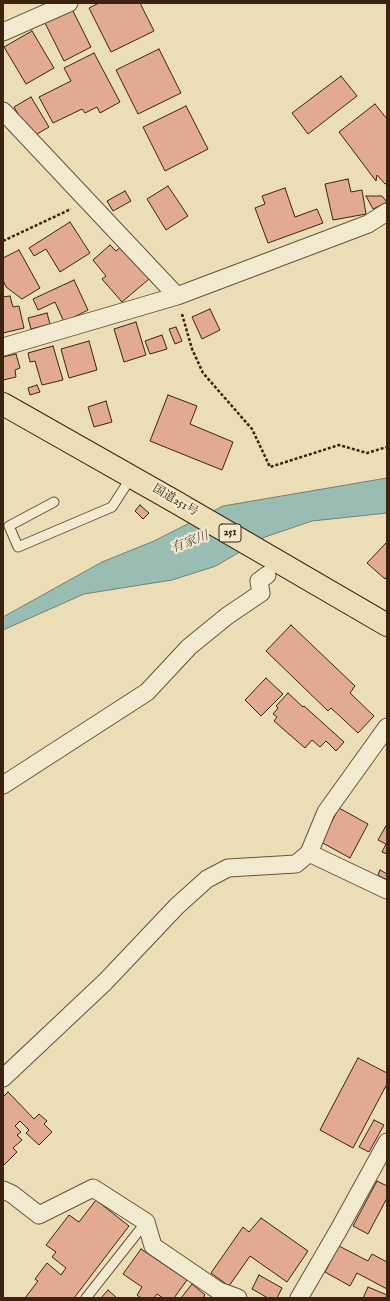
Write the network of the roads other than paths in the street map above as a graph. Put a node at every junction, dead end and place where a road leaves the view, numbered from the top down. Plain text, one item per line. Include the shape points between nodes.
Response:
1 (69, 3) edge
2 (3, 32) edge
3 (3, 111) edge
4 (387, 212) edge
5 (177, 296) junction
6 (3, 347) edge
7 (3, 404) edge
8 (132, 476) junction
9 (54, 502) dead end
10 (277, 570) junction
11 (387, 625) edge
12 (387, 727) edge
13 (3, 785) edge
14 (309, 853) junction
15 (387, 890) edge
16 (3, 1078) edge
17 (387, 1142) edge
18 (3, 1190) edge
19 (146, 1222) junction
20 (86, 1298) edge
21 (238, 1298) edge
22 (299, 1298) edge

1 - 2 street
3 - 5 street
4 - 5 street via 368,224
5 - 6 street
7 - 8 highway, 国道251号 / 251
8 - 9 lane via 112,507 18,547 9,526
8 - 10 highway, 国道251号 / 251
10 - 11 highway, 国道251号 / 251
10 - 13 street via 259,581 261,593 227,616 190,648 147,692
12 - 14 street via 326,812
14 - 15 street
14 - 16 street via 296,864 228,868 207,878 104,982
17 - 22 street
18 - 19 street via 39,1215 93,1188
19 - 20 lane
19 - 21 street via 153,1246 219,1291

